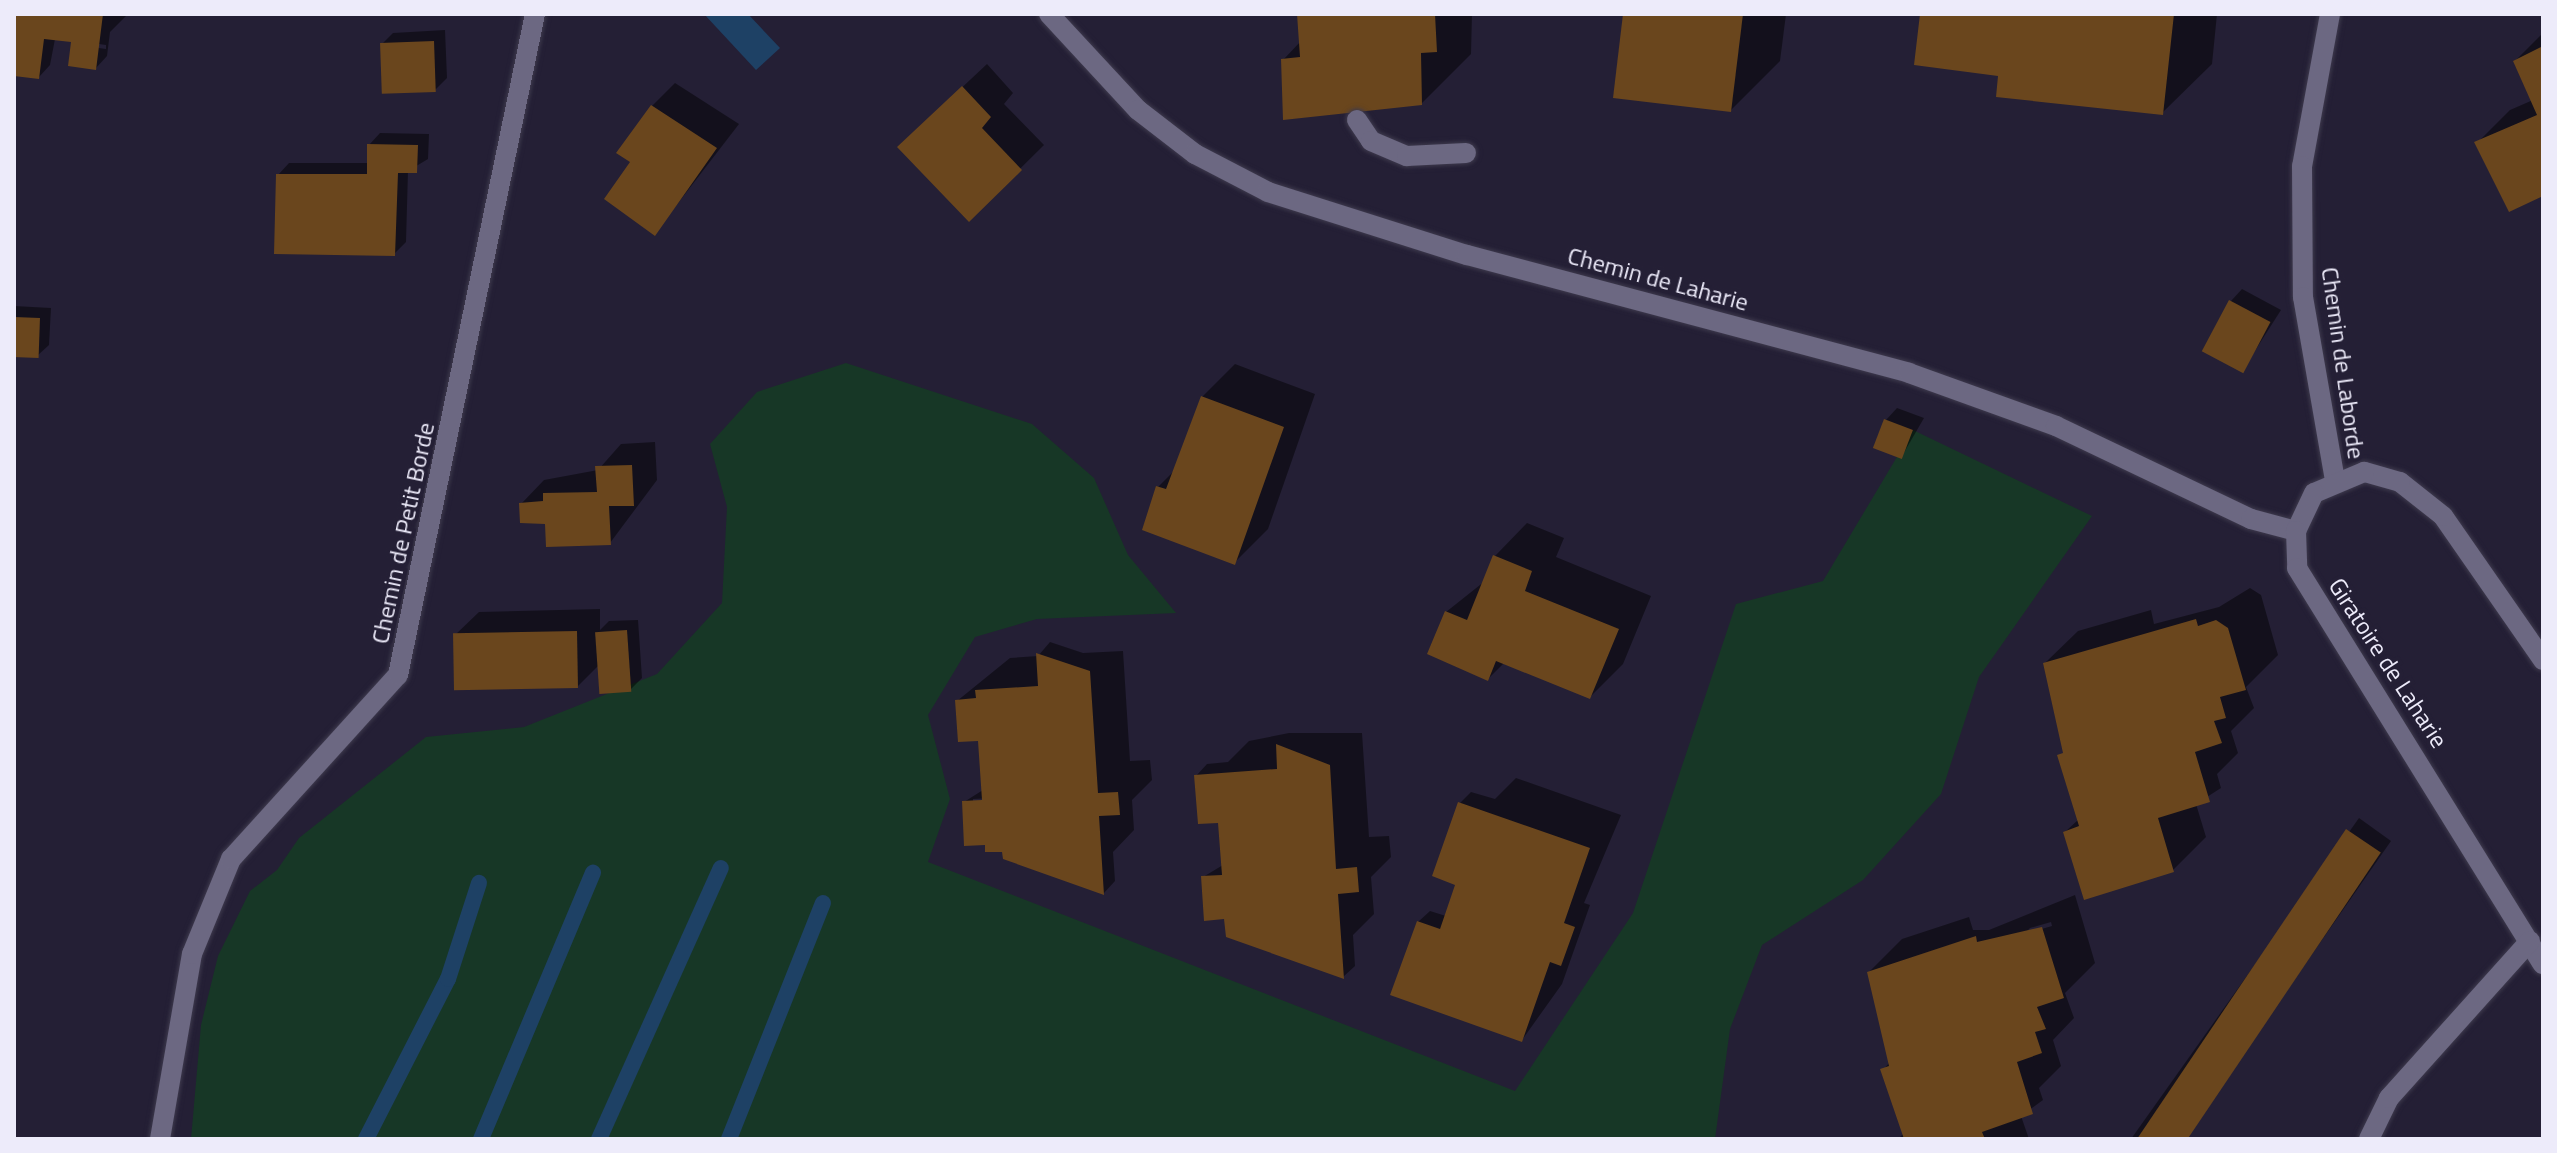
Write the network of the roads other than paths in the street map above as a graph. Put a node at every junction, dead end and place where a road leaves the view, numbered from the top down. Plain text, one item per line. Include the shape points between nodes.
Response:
1 (535, 14) edge
2 (1049, 14) edge
3 (2330, 14) edge
4 (1357, 120) dead end
5 (1466, 153) dead end
6 (2335, 481) junction
7 (2296, 531) junction
8 (2543, 660) edge
9 (2530, 941) junction
10 (2543, 964) edge
11 (160, 1139) edge
12 (2369, 1139) edge

1 - 11 street, Chemin de Petit Borde via 398,675 231,859 192,954
2 - 7 street, Chemin de Laharie via 1138,110 1195,154 1268,192 1476,257 1909,373 2056,426 2251,519
3 - 6 street, Chemin de Laborde via 2302,166 2303,297
4 - 5 street via 1371,141 1407,156
6 - 7 street, Giratoire de Laharie via 2314,493
6 - 8 street via 2364,472 2400,482 2443,516
7 - 9 street, Giratoire de Laharie via 2297,568
9 - 10 street, Giratoire de Laharie
9 - 12 street via 2389,1098

